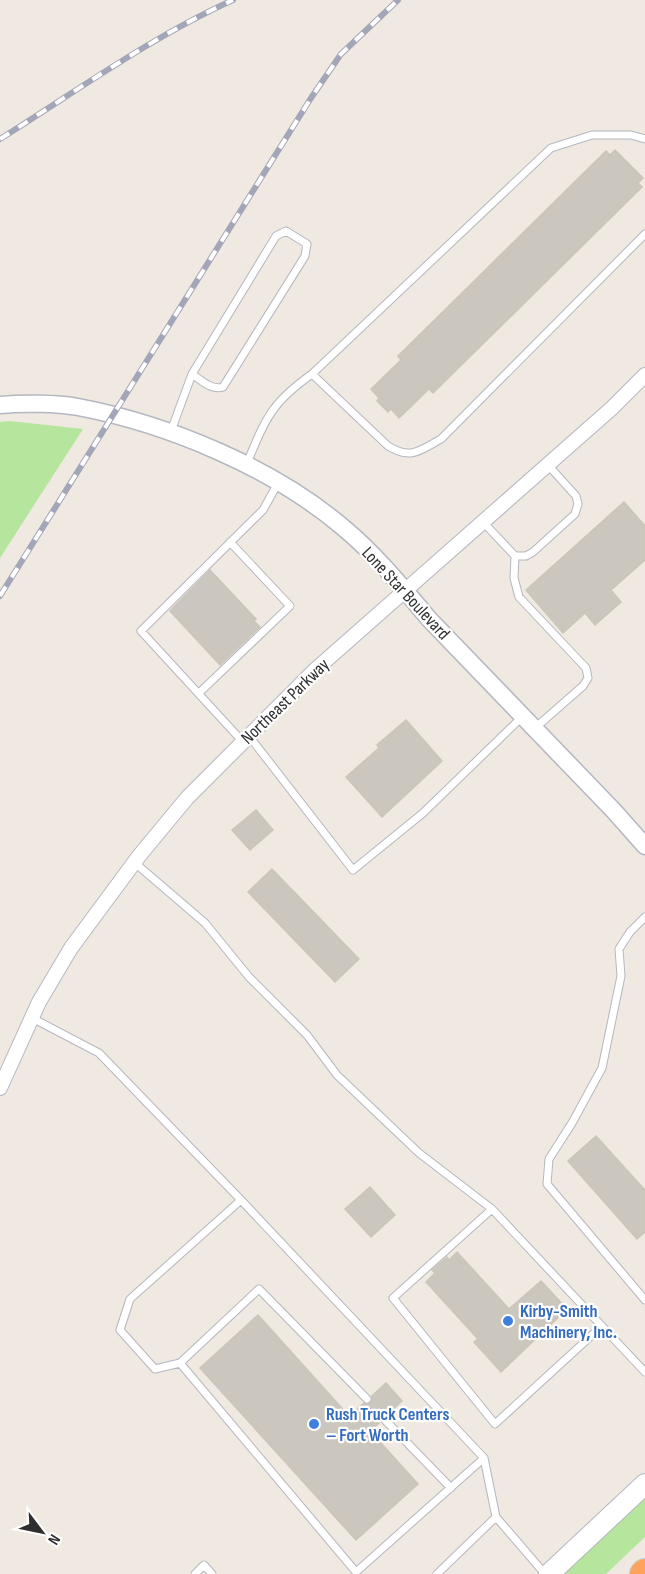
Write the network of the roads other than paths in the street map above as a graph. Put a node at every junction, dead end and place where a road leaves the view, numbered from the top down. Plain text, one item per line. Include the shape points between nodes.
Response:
1 (645, 139) edge
2 (645, 234) edge
3 (192, 374) junction
4 (312, 374) junction
5 (645, 375) edge
6 (0, 405) edge
7 (171, 431) junction
8 (548, 465) junction
9 (246, 466) junction
10 (278, 483) junction
11 (482, 522) junction
12 (230, 542) junction
13 (515, 556) junction
14 (405, 590) junction
15 (199, 693) junction
16 (523, 716) junction
17 (534, 728) junction
18 (246, 739) junction
19 (645, 846) edge
20 (135, 862) junction
21 (645, 917) edge
22 (32, 1018) junction
23 (0, 1088) edge
24 (241, 1200) junction
25 (492, 1209) junction
26 (645, 1300) edge
27 (602, 1326) junction
28 (180, 1363) junction
29 (645, 1372) edge
30 (367, 1399) dead end
31 (385, 1420) dead end
32 (484, 1458) junction
33 (645, 1484) edge
34 (451, 1488) junction
35 (496, 1517) junction
36 (195, 1574) edge
37 (212, 1574) edge
38 (438, 1574) edge
39 (547, 1574) edge

1 - 4 lane via 592,135 551,148
2 - 4 lane via 441,439 417,452 401,453 388,446
3 - 3 lane via 218,389 223,387 305,256 307,244 286,231 276,236
3 - 7 lane
4 - 9 lane via 274,407
5 - 8 street, Northeast Parkway
6 - 7 street, Lone Star Boulevard via 76,406
7 - 9 street, Lone Star Boulevard
8 - 11 street, Northeast Parkway
8 - 13 lane via 576,496 575,514 533,552
9 - 10 street, Lone Star Boulevard
10 - 12 lane via 263,510
10 - 14 street, Lone Star Boulevard via 345,529
11 - 13 lane
11 - 14 street, Northeast Parkway
12 - 15 lane via 141,631
12 - 15 lane via 290,606
13 - 17 lane via 514,578 519,597 586,668 588,678
14 - 16 street, Lone Star Boulevard
14 - 18 street, Northeast Parkway via 315,670
15 - 18 lane
16 - 17 street, Lone Star Boulevard
16 - 18 lane via 423,813 353,870
17 - 19 street, Lone Star Boulevard
18 - 20 street, Northeast Parkway via 187,798
20 - 22 street, Northeast Parkway via 71,948
20 - 25 lane via 205,923 249,977 307,1035 337,1075 419,1153
21 - 26 lane via 619,949 621,976 602,1068 549,1159 547,1184
22 - 23 street, Northeast Parkway
22 - 24 lane via 99,1053
24 - 28 lane via 130,1299 120,1330 155,1369
24 - 32 lane
25 - 27 lane
25 - 27 lane via 393,1298 495,1424
27 - 29 lane
28 - 30 lane via 258,1289
28 - 34 lane via 356,1572
31 - 34 lane
32 - 34 lane
32 - 35 lane
33 - 39 main road
35 - 38 lane
35 - 39 lane
36 - 37 lane via 204,1565

